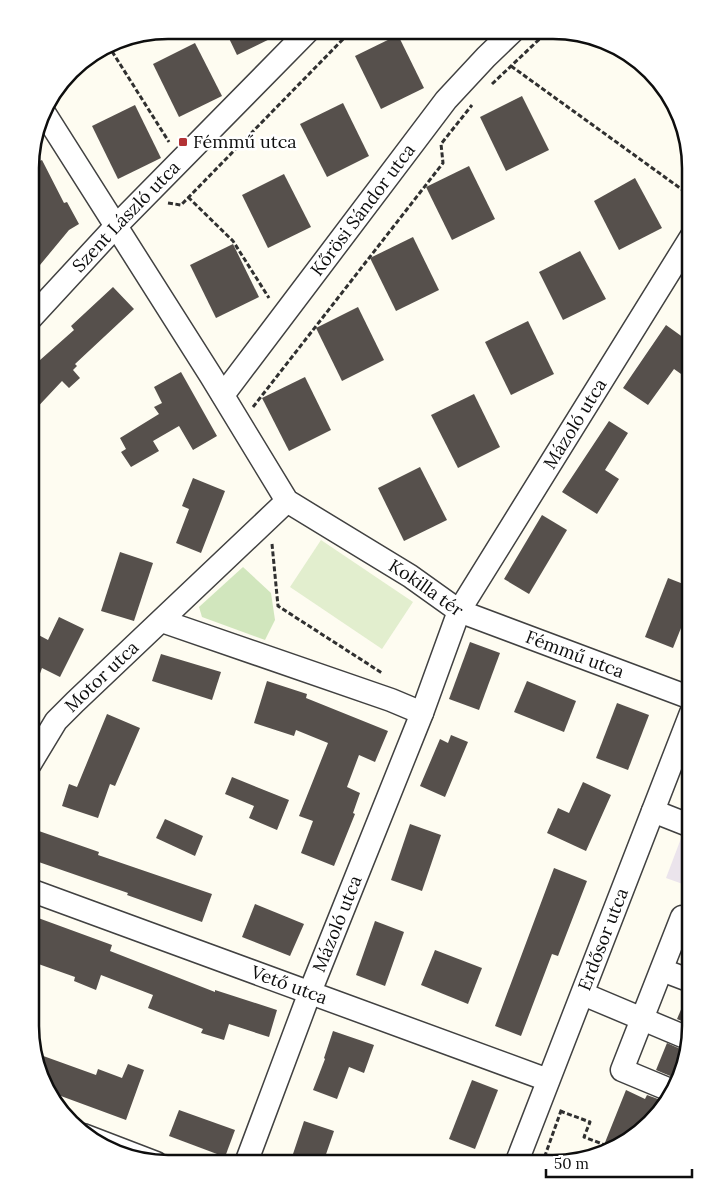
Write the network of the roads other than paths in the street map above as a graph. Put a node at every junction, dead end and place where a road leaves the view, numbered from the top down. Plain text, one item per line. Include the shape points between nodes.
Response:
1 (300, 39) edge
2 (505, 39) edge
3 (48, 120) edge
4 (116, 226) junction
5 (682, 252) edge
6 (39, 309) edge
7 (222, 395) junction
8 (287, 501) junction
9 (459, 611) junction
10 (162, 620) junction
11 (682, 695) edge
12 (422, 713) junction
13 (682, 736) edge
14 (39, 749) edge
15 (653, 811) junction
16 (682, 822) edge
17 (39, 893) edge
18 (682, 917) edge
19 (662, 970) junction
20 (682, 978) edge
21 (310, 992) junction
22 (582, 994) junction
23 (642, 1020) junction
24 (682, 1036) edge
25 (548, 1080) junction
26 (666, 1088) edge
27 (249, 1155) edge
28 (520, 1155) edge

1 - 4 street, Szent László utca
2 - 7 street, Kőrösi Sándor utca via 446,100
3 - 4 street
4 - 6 street, Szent László utca
4 - 7 street
5 - 9 street, Mázoló utca
7 - 8 street
8 - 9 street, Kokilla tér via 410,576
8 - 10 street
9 - 11 street, Fémmű utca
9 - 12 street, Kokilla tér
10 - 12 street
10 - 14 street, Motor utca via 74,702 56,721
12 - 21 street, Mázoló utca
13 - 15 street, Erdősor utca
15 - 16 street
15 - 22 street, Erdősor utca
17 - 21 street, Vető utca
18 - 19 street
19 - 20 street
19 - 23 street
21 - 25 street, Vető utca
21 - 27 street, Mázoló utca
22 - 23 street
22 - 25 street, Erdősor utca
23 - 24 street
23 - 26 street via 622,1070
25 - 28 street, Erdősor utca

